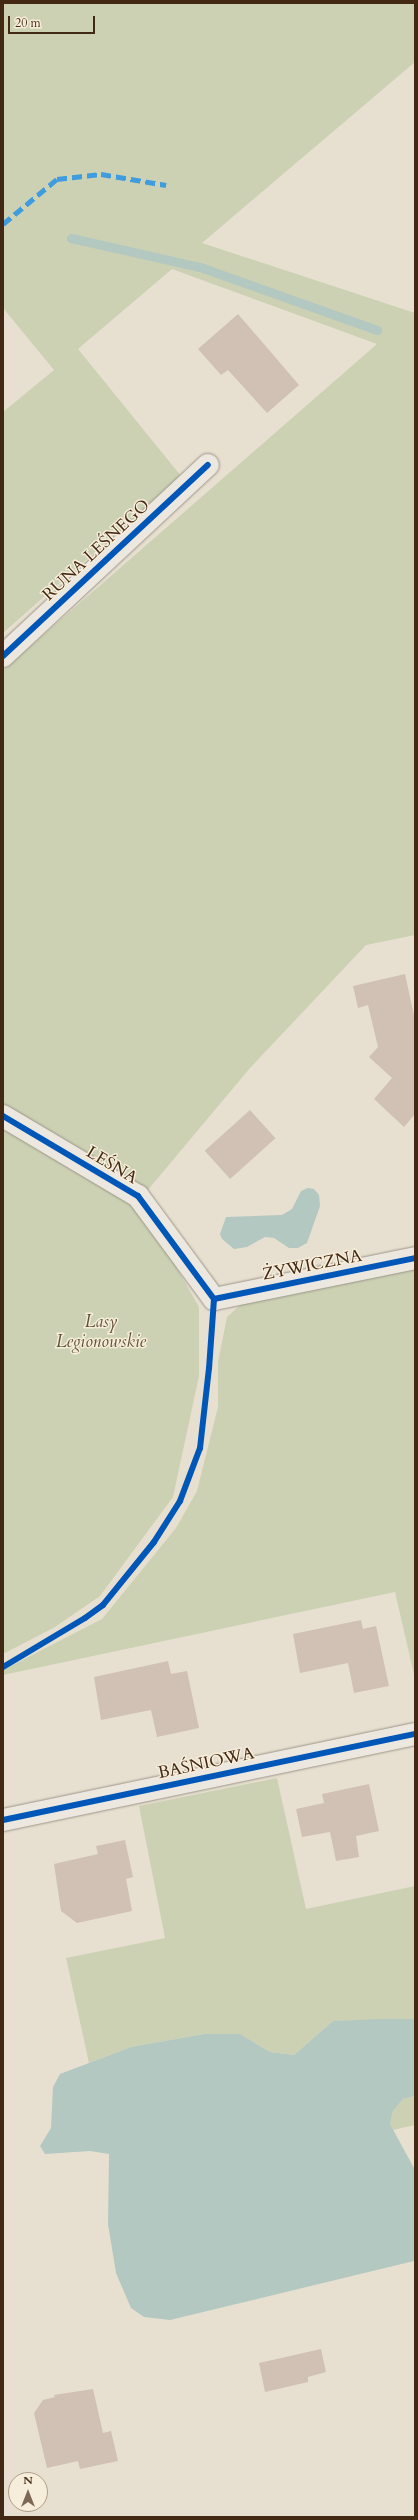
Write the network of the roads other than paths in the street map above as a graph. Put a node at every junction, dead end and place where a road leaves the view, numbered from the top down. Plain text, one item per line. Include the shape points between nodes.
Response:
1 (208, 465) dead end
2 (3, 656) edge
3 (3, 1116) edge
4 (415, 1258) edge
5 (214, 1299) joint
6 (415, 1734) edge
7 (3, 1820) edge

1 - 2 street, RUNA LEŚNEGO
3 - 5 street, LEŚNA via 138,1196
4 - 5 street, ŻYWICZNA
6 - 7 street, BAŚNIOWA

